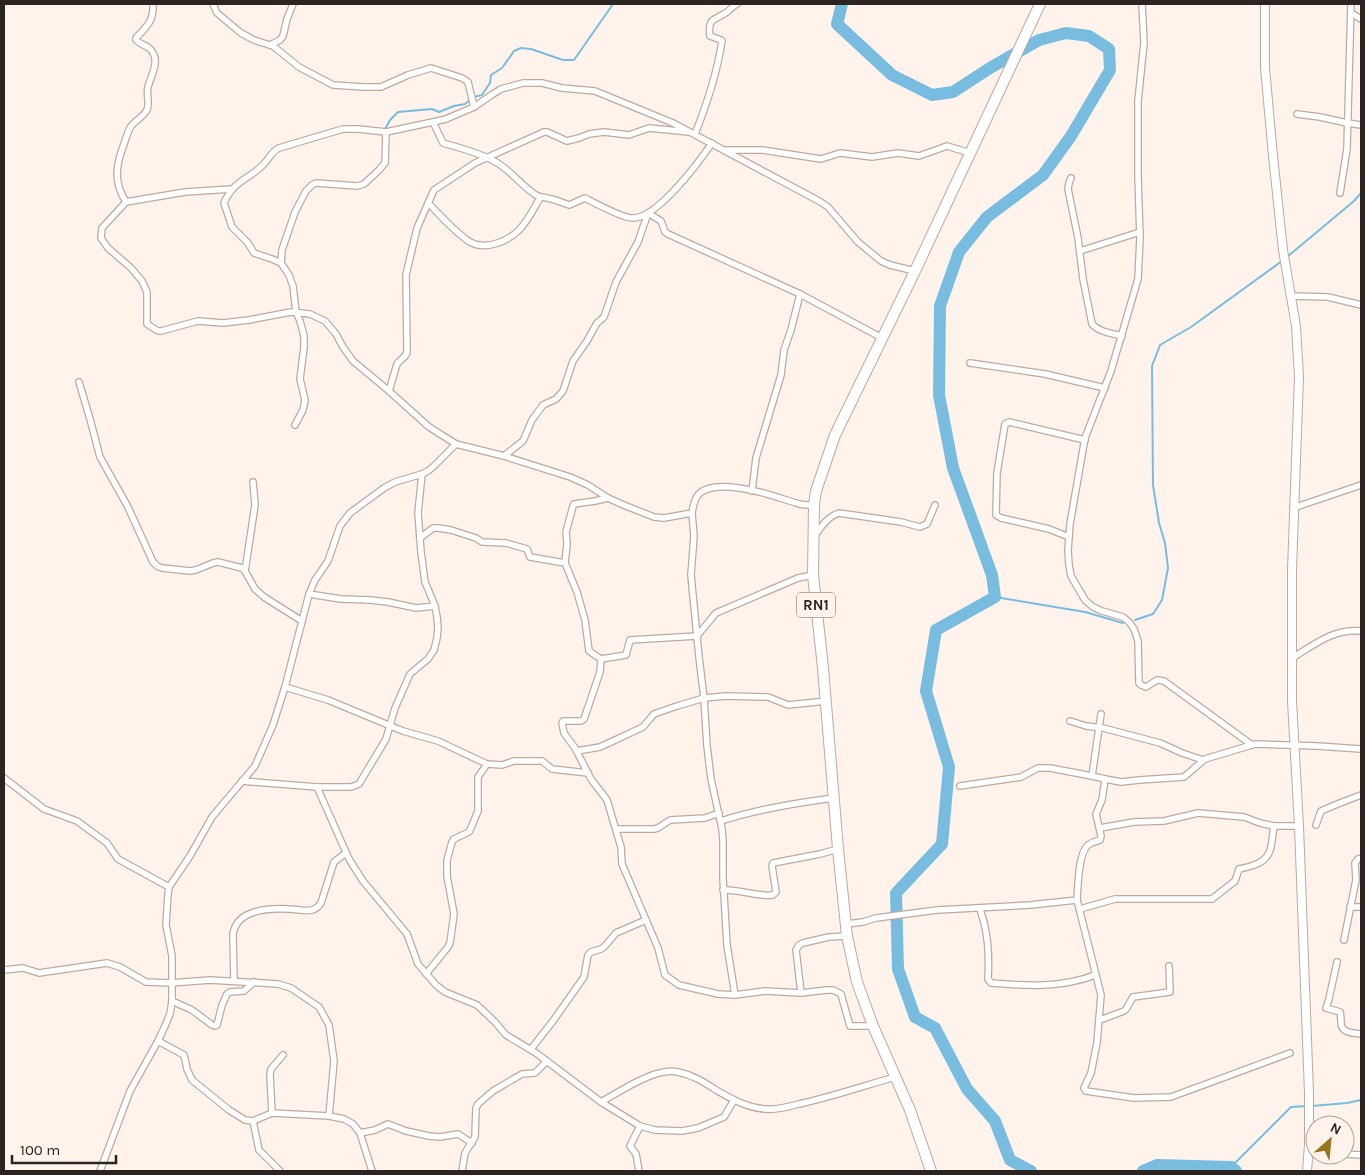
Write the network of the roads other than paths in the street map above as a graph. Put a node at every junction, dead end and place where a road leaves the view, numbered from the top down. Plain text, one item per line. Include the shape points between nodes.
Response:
1 (153, 4) edge
2 (213, 4) edge
3 (293, 4) edge
4 (736, 4) edge
5 (1040, 4) edge
6 (1142, 4) edge
7 (1264, 4) edge
8 (1351, 4) edge
9 (1351, 13) junction
10 (1361, 19) edge
11 (270, 45) junction
12 (474, 107) junction
13 (1297, 114) dead end
14 (433, 122) junction
15 (1348, 124) junction
16 (1361, 125) edge
17 (386, 132) junction
18 (694, 133) junction
19 (712, 143) junction
20 (725, 150) junction
21 (970, 152) junction
22 (488, 158) junction
23 (1071, 178) dead end
24 (232, 189) junction
25 (1340, 193) dead end
26 (540, 198) junction
27 (126, 202) junction
28 (428, 203) junction
29 (648, 213) junction
30 (1140, 232) junction
31 (1080, 251) junction
32 (281, 263) junction
33 (915, 271) junction
34 (800, 294) junction
35 (1291, 296) junction
36 (1361, 305) edge
37 (296, 312) junction
38 (1122, 336) junction
39 (882, 338) junction
40 (970, 362) dead end
41 (79, 382) dead end
42 (1105, 388) junction
43 (389, 391) junction
44 (295, 425) dead end
45 (1085, 440) junction
46 (456, 444) junction
47 (504, 456) junction
48 (422, 474) junction
49 (253, 482) dead end
50 (1361, 485) edge
51 (752, 491) junction
52 (608, 498) junction
53 (814, 505) junction
54 (935, 505) dead end
55 (1293, 508) junction
56 (692, 513) junction
57 (1069, 537) junction
58 (420, 538) junction
59 (813, 539) junction
60 (565, 563) junction
61 (245, 571) junction
62 (813, 576) junction
63 (310, 594) junction
64 (435, 606) junction
65 (302, 621) junction
66 (1361, 631) edge
67 (697, 636) junction
68 (1292, 658) junction
69 (601, 659) junction
70 (285, 687) junction
71 (704, 698) junction
72 (826, 701) junction
73 (1101, 714) dead end
74 (1070, 721) dead end
75 (390, 725) junction
76 (1099, 727) junction
77 (1252, 745) junction
78 (1295, 745) junction
79 (1361, 749) edge
80 (577, 751) junction
81 (1203, 760) junction
82 (487, 764) junction
83 (588, 773) junction
84 (1092, 776) junction
85 (4, 778) edge
86 (242, 780) junction
87 (1105, 780) junction
88 (960, 786) dead end
89 (317, 787) junction
90 (1361, 795) edge
91 (834, 798) junction
92 (719, 814) junction
93 (721, 821) junction
94 (1316, 825) dead end
95 (1274, 826) junction
96 (1300, 826) junction
97 (1100, 828) junction
98 (616, 829) junction
99 (838, 849) junction
100 (346, 853) junction
101 (1361, 858) edge
102 (169, 888) junction
103 (723, 890) junction
104 (1078, 900) junction
105 (1350, 907) junction
106 (980, 908) junction
107 (1361, 908) edge
108 (1080, 910) junction
109 (646, 920) junction
110 (846, 924) junction
111 (847, 936) junction
112 (1344, 940) dead end
113 (1338, 962) dead end
114 (1169, 966) dead end
115 (4, 970) edge
116 (426, 974) junction
117 (1095, 975) junction
118 (234, 981) junction
119 (254, 982) junction
120 (171, 983) junction
121 (801, 993) junction
122 (735, 995) junction
123 (172, 1001) junction
124 (1100, 1020) junction
125 (873, 1026) junction
126 (1361, 1034) edge
127 (158, 1041) junction
128 (531, 1049) junction
129 (1290, 1053) dead end
130 (283, 1055) dead end
131 (546, 1061) junction
132 (895, 1077) junction
133 (734, 1100) junction
134 (601, 1102) junction
135 (272, 1113) junction
136 (1309, 1115) edge
137 (329, 1116) junction
138 (253, 1121) junction
139 (640, 1126) junction
140 (360, 1133) junction
141 (472, 1143) junction
142 (100, 1171) edge
143 (280, 1171) edge
144 (372, 1171) edge
145 (462, 1171) edge
146 (639, 1171) edge
147 (932, 1171) edge

1 - 27 street via 151,20 136,38 152,50 155,60 154,75 148,88 148,106 130,129 116,166 120,190
2 - 11 street via 217,13 241,33
3 - 11 street via 283,36
4 - 18 street via 710,22 710,36 722,41 719,63
5 - 21 highway, RN1
6 - 30 street via 1144,43 1138,101
7 - 35 main road via 1265,68 1273,156
8 - 9 street
9 - 10 street
9 - 15 street
11 - 12 street via 302,69 336,86 381,87 420,70 434,68 468,82
12 - 14 street
12 - 18 street via 492,94 514,85 542,83 589,89
13 - 15 street
14 - 17 street
14 - 22 street via 443,144
15 - 16 street
15 - 25 street
17 - 24 street via 343,130 279,148
17 - 32 street via 385,163 364,184 316,183 306,191 294,212
18 - 19 street
18 - 22 street via 649,128 629,135 600,132 567,141 544,132
19 - 20 street
19 - 29 street via 691,173
20 - 21 street via 762,150 820,159 840,153 872,157 919,156 947,146
20 - 33 street via 824,204 858,242 881,261
21 - 33 highway, RN1
22 - 26 street via 507,169
22 - 28 street via 436,188
23 - 31 street via 1068,190
24 - 27 street via 185,192
24 - 32 street via 224,203 233,229 254,253
26 - 28 street via 520,230 489,245 467,240
26 - 29 street via 569,205 585,198 631,218
27 - 37 street via 102,228 101,238 142,281 147,292 147,324 161,331 198,321 223,323
28 - 43 street via 415,233 406,275 407,352 398,361
29 - 34 street via 661,221 664,232
29 - 47 street via 638,242 616,282 604,317 596,323 573,361 563,391 556,399 543,405 523,441
30 - 31 street
30 - 38 street via 1138,279
31 - 38 street via 1092,324 1101,331
32 - 37 street via 294,286
33 - 39 highway, RN1
34 - 39 street
34 - 51 street via 784,350 781,375 756,458
35 - 36 street via 1328,297
35 - 55 main road via 1299,378
37 - 43 street via 325,321 353,361
37 - 44 street via 304,336 300,379 305,400
38 - 42 street
39 - 53 highway, RN1 via 835,435
40 - 42 street
41 - 61 street via 100,457 153,562 162,568 196,570 218,562
42 - 45 street
43 - 46 street via 429,427
45 - 57 street
45 - 57 street via 1007,422 997,473 997,516
46 - 47 street
46 - 48 street
47 - 52 street via 570,477
48 - 58 street via 418,513
48 - 63 street via 395,482 350,513 340,526 328,561
49 - 61 street via 255,505
50 - 55 street
51 - 53 street
51 - 56 street via 722,487 706,489 697,496
52 - 56 street via 659,518
52 - 60 street via 573,506 567,527
53 - 59 highway, RN1
54 - 59 street via 927,524 920,527 839,513 826,521
55 - 68 main road
56 - 67 street via 691,575
57 - 77 street via 1071,576 1085,600 1102,611 1124,617 1134,629 1138,641 1139,683 1146,686 1157,680 1164,681
58 - 60 street via 433,528 451,530 482,542 510,543 527,549 532,558
58 - 64 street via 425,582
59 - 62 highway, RN1
60 - 69 street via 585,620 589,651
61 - 65 street via 255,589 264,597
62 - 67 street via 798,578 716,613
62 - 72 highway, RN1
63 - 64 street via 413,608
63 - 65 street
64 - 75 street via 438,627 434,650 428,660 410,674
65 - 70 street
66 - 68 street via 1328,636
67 - 69 street via 630,640 626,655
67 - 71 street
68 - 78 main road
69 - 80 street via 600,672 584,719 562,723 564,733
70 - 75 street
70 - 86 street via 255,766
71 - 72 street via 768,697 788,705
71 - 80 street via 654,714 642,727 612,742
71 - 92 street via 707,746
72 - 91 highway, RN1
73 - 76 street
74 - 76 street
75 - 82 street via 438,741
75 - 89 street via 386,739 360,784
76 - 81 street via 1157,742
76 - 84 street
77 - 78 street
77 - 81 street
78 - 79 street
78 - 96 main road
80 - 83 street
81 - 87 street via 1184,777 1121,782
82 - 83 street via 542,761 552,769
82 - 116 street via 478,777 478,811 471,828 454,839 447,860 454,914 450,943
83 - 98 street via 607,800
84 - 87 street
84 - 88 street via 1038,768 1021,777
85 - 102 street via 44,809 84,826 107,843 118,859
86 - 89 street
86 - 102 street via 208,824
87 - 97 street via 1096,814
89 - 100 street
90 - 94 street via 1321,812
91 - 93 street via 765,809
91 - 99 highway, RN1
92 - 93 street
92 - 98 street via 670,820 654,829
93 - 103 street
95 - 96 street
95 - 97 street via 1244,817 1198,813
95 - 108 street via 1271,849 1265,860 1239,869 1235,881 1212,899 1115,898
96 - 136 main road
97 - 104 street via 1100,840 1088,845 1082,858
98 - 109 street via 622,864
99 - 103 street via 772,863 776,892 773,895
99 - 110 highway, RN1
100 - 116 street via 355,870 407,934 418,964
100 - 118 street via 334,862 317,908 270,908 241,918 233,934
101 - 105 street via 1355,863 1356,880
102 - 120 street via 166,925 172,956
103 - 122 street
104 - 106 street
104 - 108 street
105 - 107 street
105 - 112 street
106 - 110 street via 937,910
106 - 117 street via 991,983 1037,986 1076,982
108 - 117 street
109 - 122 street via 666,976 684,986
109 - 128 street via 616,933 604,947 588,955 584,977
110 - 111 highway, RN1
111 - 121 street via 823,938 798,947
111 - 125 highway, RN1 via 857,982
113 - 126 street via 1326,1008 1340,1012 1343,1030
114 - 124 street via 1170,992 1133,997 1124,1011
115 - 120 street via 23,968 39,973 107,963 143,981
116 - 128 street via 440,989 477,1005 506,1035
117 - 124 street via 1101,995
118 - 119 street
118 - 120 street
119 - 123 street via 244,991 227,994 215,1026
119 - 137 street via 291,988 319,1007 328,1022 334,1061
120 - 123 street
121 - 122 street via 765,991
121 - 125 street via 839,992 850,1026
123 - 127 street
124 - 129 street via 1091,1073 1084,1088 1086,1091 1134,1098 1172,1097
125 - 132 highway, RN1
127 - 138 street via 184,1055 192,1080 198,1086 233,1113
127 - 142 street via 130,1091
128 - 131 street
130 - 135 street via 271,1069
131 - 134 street
131 - 141 street via 535,1073 522,1074 478,1104
132 - 133 street via 779,1109 757,1108
132 - 147 highway, RN1
133 - 134 street via 701,1080 671,1071 649,1077
133 - 139 street via 724,1117 698,1128 673,1131
134 - 139 street
135 - 137 street
135 - 138 street
137 - 140 street via 344,1119
138 - 143 street via 259,1150
139 - 146 street via 630,1146 636,1154
140 - 141 street via 388,1124 429,1136 458,1134
140 - 144 street
141 - 145 street via 465,1153

